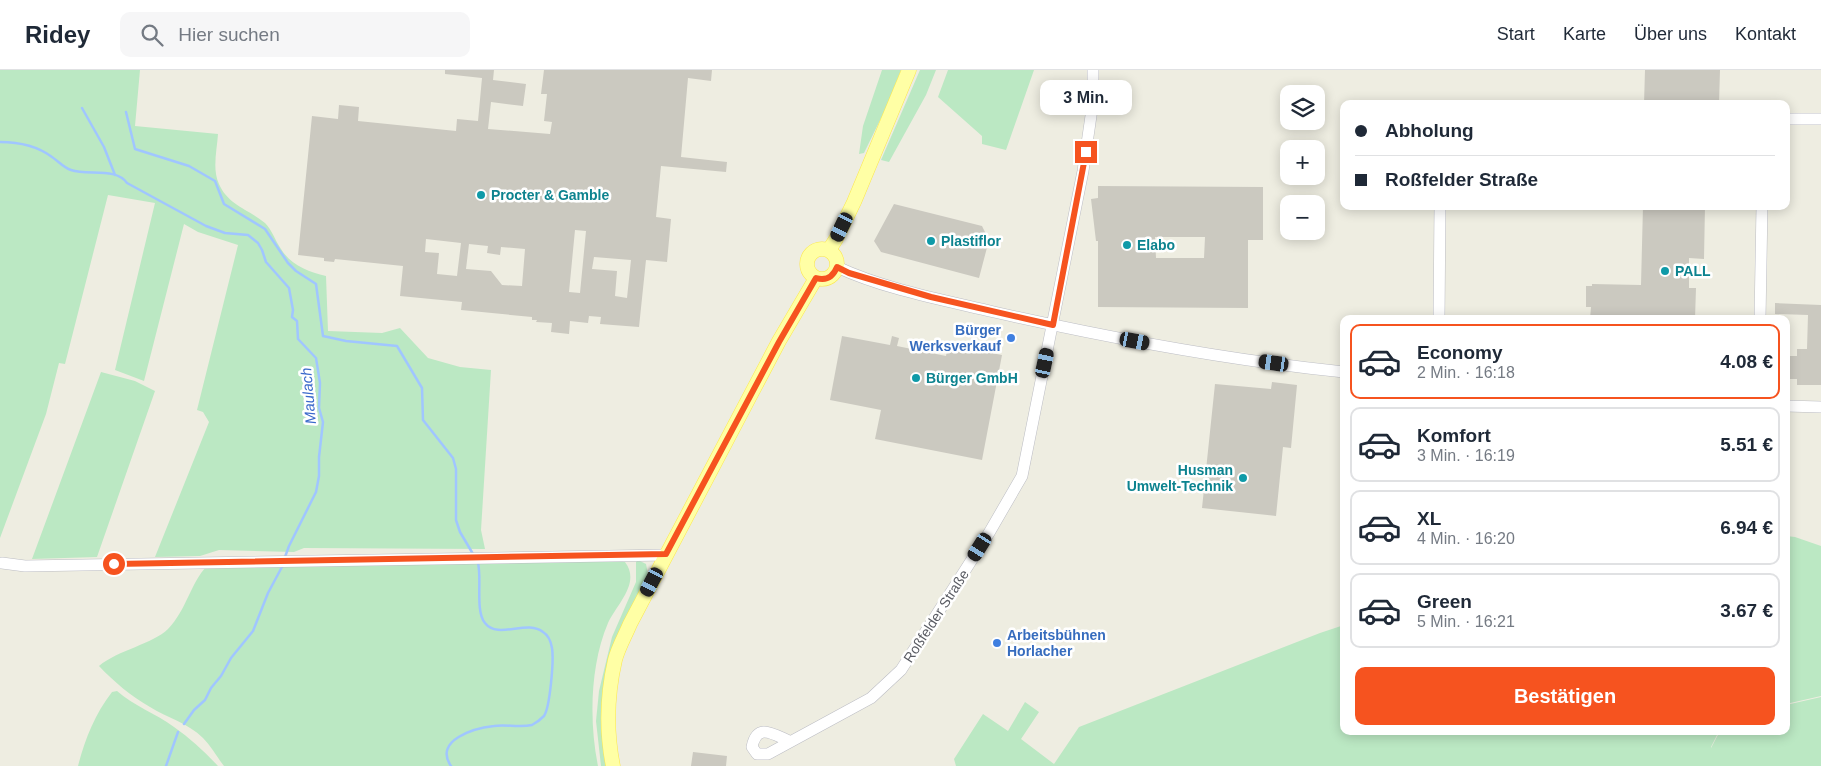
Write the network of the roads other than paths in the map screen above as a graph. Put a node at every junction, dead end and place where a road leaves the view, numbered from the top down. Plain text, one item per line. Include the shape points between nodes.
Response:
1 (909, 70) edge
2 (1093, 70) edge
3 (1790, 119) edge
4 (1821, 119) edge
5 (1440, 210) edge
6 (1762, 210) edge
7 (829, 250) junction
8 (837, 267) junction
9 (816, 278) junction
10 (1439, 315) edge
11 (1760, 315) edge
12 (1053, 325) junction
13 (1340, 371) edge
14 (1790, 406) edge
15 (1821, 407) edge
16 (666, 554) junction
17 (2, 563) dead end
18 (789, 741) dead end
19 (613, 766) edge

1 - 7 main road via 854,202
2 - 12 street, Roßfelder Straße via 1093,102 1084,171
3 - 4 street
5 - 10 street
6 - 11 street
7 - 8 main road via 837,260
7 - 9 main road via 818,249 810,255 807,268
8 - 9 main road via 832,276
8 - 12 street via 931,297
9 - 16 main road
12 - 13 street via 1224,356
12 - 18 street, Roßfelder Straße via 1022,476 946,602 901,670 878,693
14 - 15 street
16 - 17 street via 25,566
16 - 19 main road via 616,659 608,711

